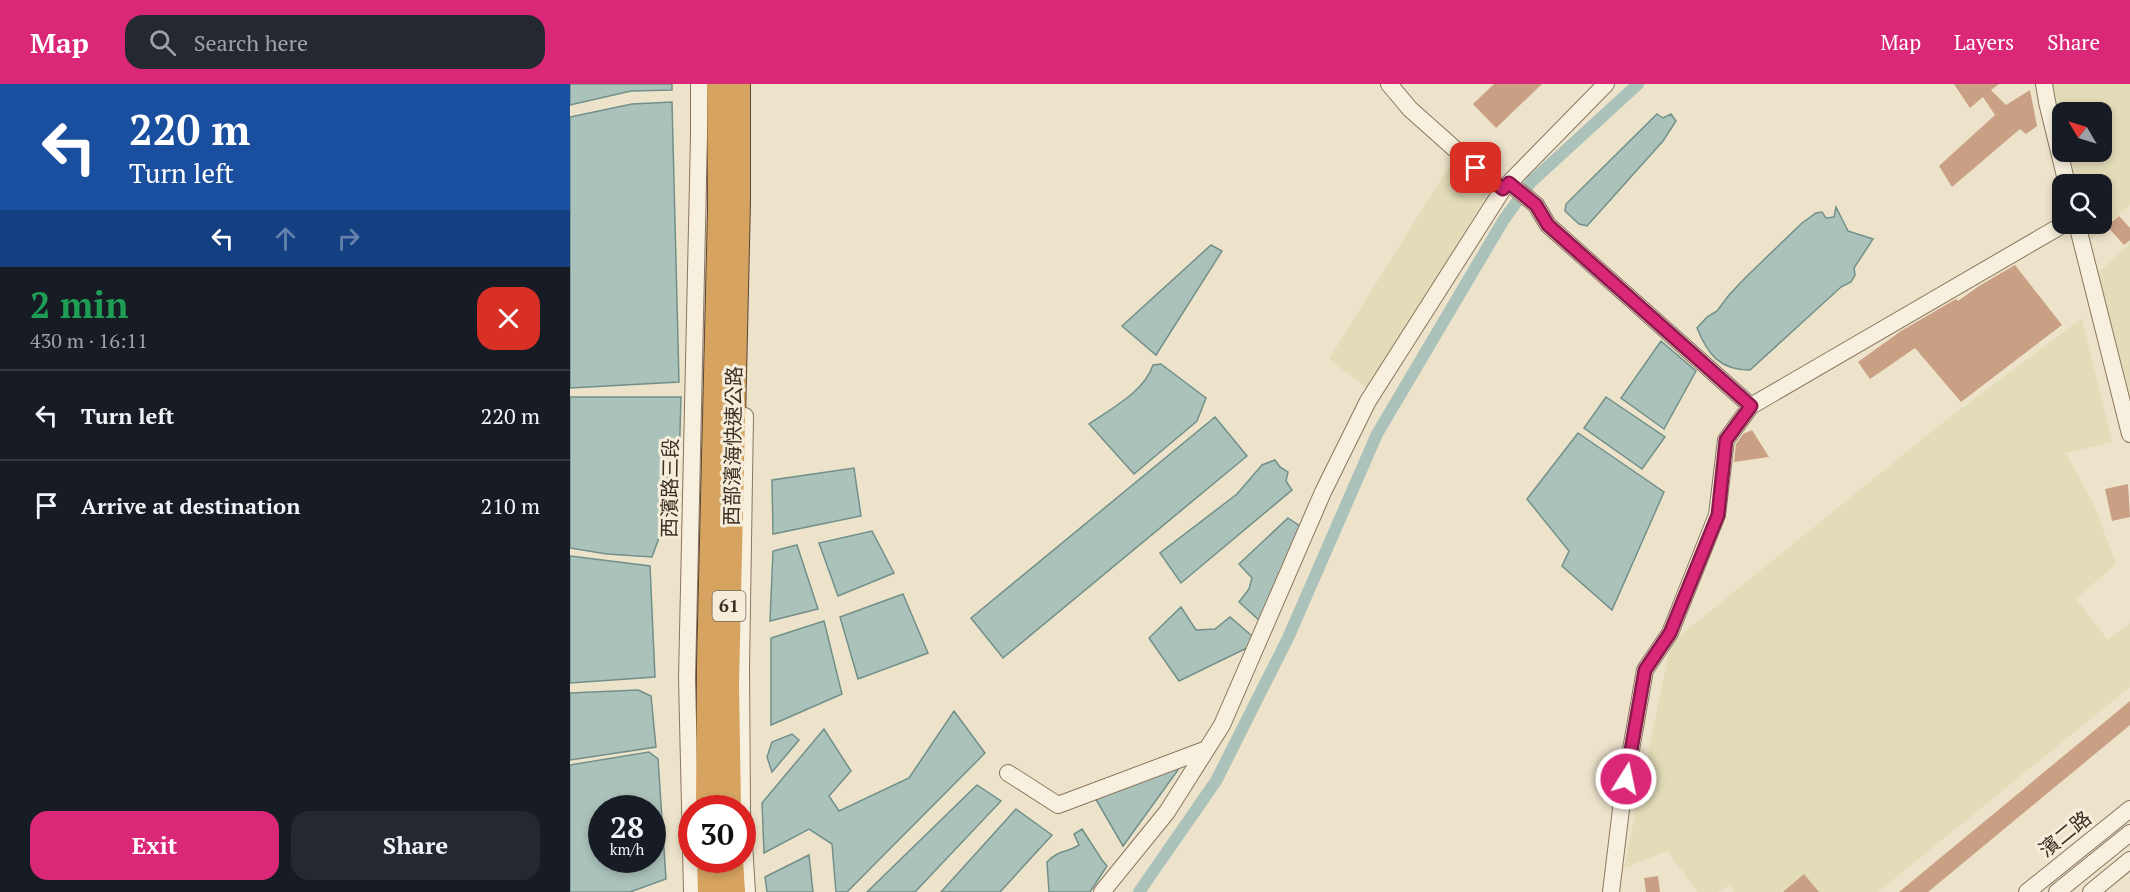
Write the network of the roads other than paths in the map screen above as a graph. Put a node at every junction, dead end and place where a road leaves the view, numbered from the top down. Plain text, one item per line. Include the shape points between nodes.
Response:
1 (699, 84) edge
2 (719, 84) edge
3 (738, 84) edge
4 (748, 84) edge
5 (1389, 84) edge
6 (1606, 84) edge
7 (2044, 84) edge
8 (2065, 174) edge
9 (1506, 186) junction
10 (2052, 231) edge
11 (2080, 234) edge
12 (1751, 406) junction
13 (2130, 434) edge
14 (1207, 749) junction
15 (1008, 773) dead end
16 (708, 795) edge
17 (729, 795) edge
18 (742, 795) edge
19 (2130, 809) edge
20 (2130, 833) edge
21 (2130, 860) edge
22 (709, 873) edge
23 (732, 873) edge
24 (746, 873) edge
25 (692, 892) edge
26 (710, 892) edge
27 (733, 892) edge
28 (747, 892) edge
29 (1102, 892) edge
30 (1611, 892) edge
31 (2027, 892) edge
32 (2057, 892) edge
33 (2091, 892) edge

1 - 25 street, 西濱路三段 via 687,678
2 - 16 highway, 西部濱海快速公路 / 61
3 - 17 highway, 西部濱海快速公路 / 61 via 727,684
4 - 18 street
5 - 9 street via 1410,109 1493,183
6 - 9 street
7 - 8 street
9 - 12 street via 1536,205 1548,225
9 - 14 street via 1368,401
10 - 12 street
11 - 13 street
12 - 30 street via 1726,440 1718,515 1670,633 1645,670
14 - 15 street via 1058,805
14 - 29 street via 1167,812
19 - 31 street, 濱二路
20 - 32 street
21 - 33 street
22 - 26 highway
23 - 27 highway
24 - 28 street

